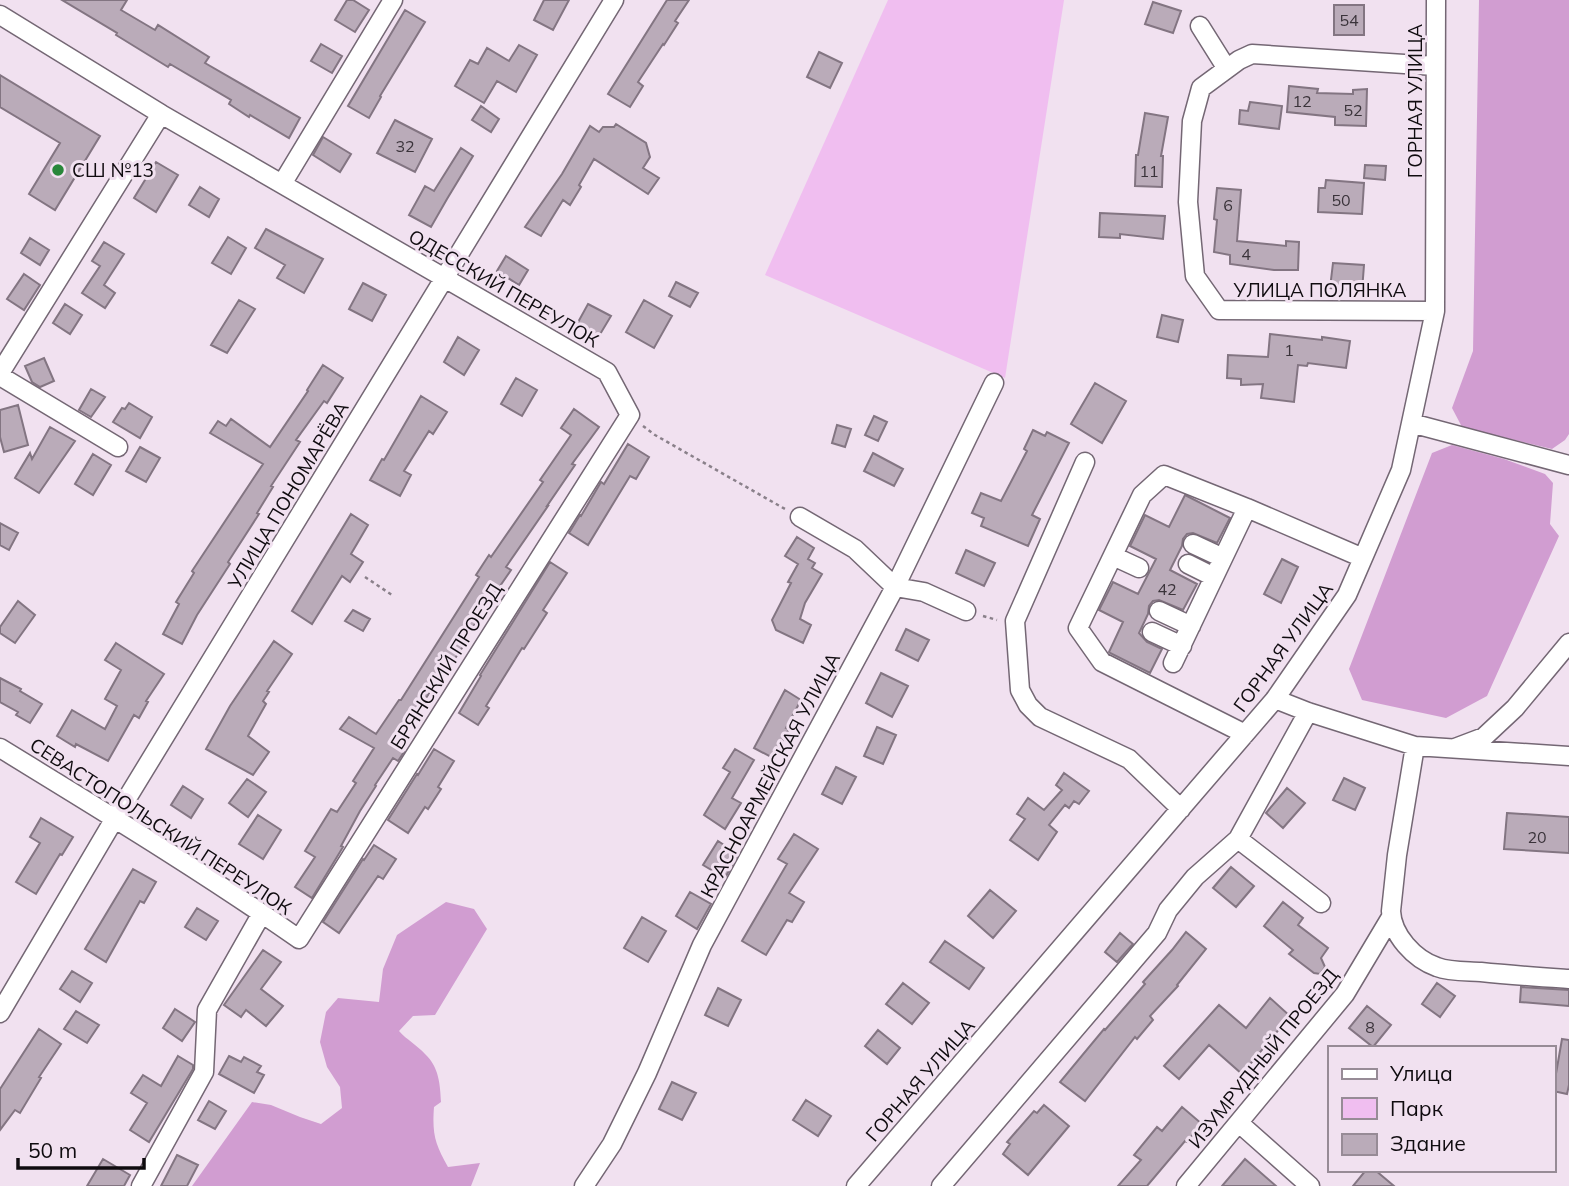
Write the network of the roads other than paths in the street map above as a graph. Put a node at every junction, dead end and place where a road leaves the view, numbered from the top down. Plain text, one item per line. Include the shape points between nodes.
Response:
1 (393, 0) edge
2 (614, 0) edge
3 (1436, 0) edge
4 (0, 15) edge
5 (1200, 26) dead end
6 (1435, 66) junction
7 (1227, 69) junction
8 (161, 114) junction
9 (282, 184) junction
10 (445, 278) junction
11 (1435, 312) junction
12 (0, 375) edge
13 (994, 383) dead end
14 (630, 415) joint
15 (1411, 424) junction
16 (118, 447) dead end
17 (1085, 461) dead end
18 (1569, 465) edge
19 (1247, 508) junction
20 (800, 517) road end
21 (1193, 544) dead end
22 (1113, 556) junction
23 (1223, 558) junction
24 (1363, 558) junction
25 (1188, 564) dead end
26 (1139, 568) dead end
27 (1214, 577) junction
28 (895, 587) junction
29 (966, 611) road end
30 (1158, 611) dead end
31 (1191, 626) junction
32 (1152, 632) dead end
33 (1569, 643) edge
34 (1182, 646) junction
35 (1173, 663) dead end
36 (1275, 699) junction
37 (1308, 712) junction
38 (1245, 734) junction
39 (1415, 746) junction
40 (0, 748) edge
41 (1455, 748) junction
42 (1569, 756) edge
43 (1181, 808) junction
44 (115, 818) junction
45 (1238, 839) junction
46 (1321, 903) dead end
47 (262, 914) junction
48 (1391, 917) junction
49 (299, 939) joint
50 (1569, 979) edge
51 (0, 1013) edge
52 (1239, 1123) junction
53 (141, 1186) edge
54 (584, 1186) edge
55 (856, 1186) edge
56 (941, 1186) edge
57 (1186, 1186) edge
58 (1310, 1186) edge

1 - 9 street
2 - 10 street, УЛИЦА ПОНОМАРЁВА
3 - 6 street, ГОРНАЯ УЛИЦА
4 - 8 street, ОДЕССКИЙ ПЕРЕУЛОК
5 - 7 street
6 - 7 street, УЛИЦА ПОЛЯНКА via 1252,54
6 - 11 street, ГОРНАЯ УЛИЦА
7 - 11 street, УЛИЦА ПОЛЯНКА via 1201,88 1192,121 1188,202 1195,276 1219,310
8 - 9 street, ОДЕССКИЙ ПЕРЕУЛОК
8 - 12 street
9 - 10 street, ОДЕССКИЙ ПЕРЕУЛОК
10 - 14 street, ОДЕССКИЙ ПЕРЕУЛОК via 607,372
10 - 44 street, УЛИЦА ПОНОМАРЁВА
11 - 15 street, ГОРНАЯ УЛИЦА
12 - 16 street
13 - 28 street, КРАСНОАРМЕЙСКАЯ УЛИЦА
14 - 49 street, БРЯНСКИЙ ПРОЕЗД
15 - 18 street
15 - 24 street, ГОРНАЯ УЛИЦА via 1401,470
17 - 43 street via 1016,621 1020,691 1040,717 1129,759
19 - 22 street via 1164,475 1142,495
19 - 23 street
19 - 24 street
20 - 28 street via 855,549
21 - 23 street
22 - 26 street
22 - 38 street via 1078,628 1102,662
23 - 27 street
24 - 36 street, ГОРНАЯ УЛИЦА via 1347,596
25 - 27 street
27 - 31 street
28 - 29 street via 924,592
28 - 54 street, КРАСНОАРМЕЙСКАЯ УЛИЦА via 702,945 647,1073 612,1144
30 - 31 street
31 - 34 street
32 - 34 street
33 - 41 street via 1515,708 1484,737
34 - 35 street
36 - 37 street
36 - 38 street, ГОРНАЯ УЛИЦА
37 - 39 street
37 - 45 street
38 - 43 street, ГОРНАЯ УЛИЦА
39 - 41 street
39 - 48 street
40 - 44 street, СЕВАСТОПОЛЬСКИЙ ПЕРЕУЛОК
41 - 42 street
43 - 55 street, ГОРНАЯ УЛИЦА
44 - 47 street, СЕВАСТОПОЛЬСКИЙ ПЕРЕУЛОК
44 - 51 street, УЛИЦА ПОНОМАРЁВА
45 - 46 street
45 - 56 street via 1195,877 1168,910 1157,933
47 - 49 street, СЕВАСТОПОЛЬСКИЙ ПЕРЕУЛОК
47 - 53 street via 207,1010 204,1072
48 - 50 street via 1398,935 1416,956 1438,967
48 - 52 street, ИЗУМРУДНЫЙ ПРОЕЗД via 1345,994
52 - 57 street, ИЗУМРУДНЫЙ ПРОЕЗД
52 - 58 street

